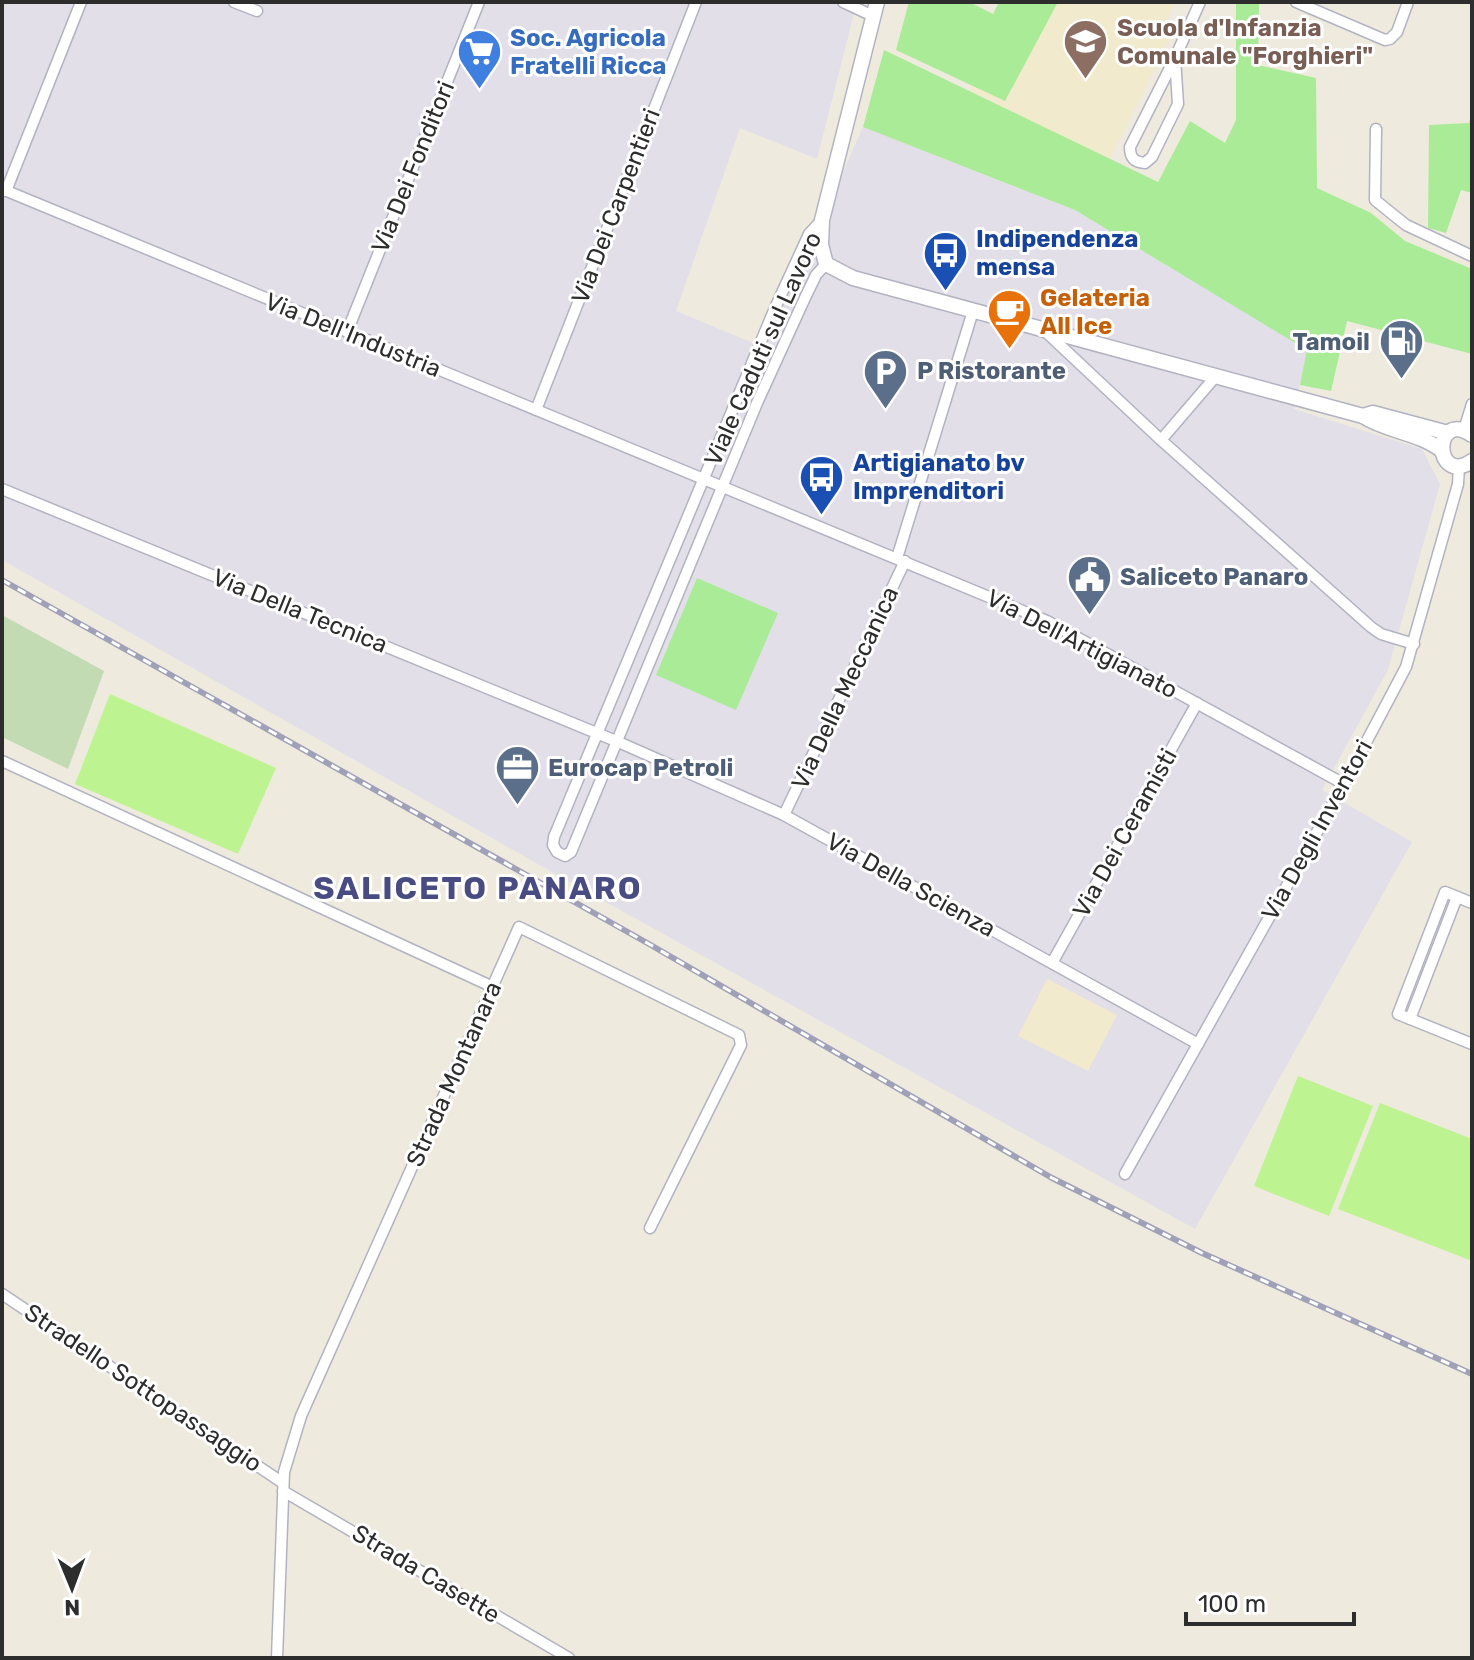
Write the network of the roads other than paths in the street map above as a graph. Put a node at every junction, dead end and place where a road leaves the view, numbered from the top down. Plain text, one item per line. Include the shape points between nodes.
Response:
1 (81, 2) edge
2 (234, 2) edge
3 (479, 2) edge
4 (696, 2) edge
5 (843, 2) edge
6 (1200, 2) edge
7 (1408, 2) edge
8 (1303, 4) edge
9 (875, 9) edge
10 (257, 11) dead end
11 (1175, 58) junction
12 (1376, 129) dead end
13 (4, 190) edge
14 (822, 220) junction
15 (1472, 256) edge
16 (826, 264) junction
17 (973, 311) junction
18 (1044, 330) junction
19 (347, 332) junction
20 (1216, 376) junction
21 (1472, 404) edge
22 (536, 410) junction
23 (1363, 416) junction
24 (1468, 432) edge
25 (1448, 433) junction
26 (1161, 440) junction
27 (1441, 450) junction
28 (1466, 463) edge
29 (705, 479) junction
30 (722, 486) junction
31 (2, 489) edge
32 (901, 560) junction
33 (1414, 644) junction
34 (1197, 703) junction
35 (597, 733) junction
36 (616, 741) junction
37 (2, 761) edge
38 (1344, 784) junction
39 (784, 815) junction
40 (1457, 897) junction
41 (1472, 903) edge
42 (1052, 963) junction
43 (493, 987) junction
44 (1410, 1019) junction
45 (1198, 1044) junction
46 (1472, 1044) edge
47 (1125, 1174) dead end
48 (650, 1228) dead end
49 (2, 1294) edge
50 (283, 1487) junction
51 (277, 1658) edge
52 (569, 1658) edge

1 - 13 street
2 - 10 street
3 - 19 street, Via Dei Fonditori
4 - 22 street, Via Dei Carpentieri
5 - 9 street
6 - 11 street
7 - 8 street via 1397,32 1385,40
9 - 14 street, Viale Caduti sul Lavoro
11 - 11 street via 1130,147 1133,160 1145,163 1152,157 1178,104
12 - 15 street via 1375,200 1406,225
13 - 19 street, Via Dell'Industria
14 - 16 street, Viale Caduti sul Lavoro
14 - 29 street, Viale Caduti sul Lavoro via 809,234 775,308
16 - 17 street via 853,278
16 - 30 street, Viale Caduti sul Lavoro via 798,313
17 - 18 street
17 - 32 street, Via Della Meccanica
18 - 20 street
18 - 26 street
19 - 22 street, Via Dell'Industria
20 - 23 street
20 - 26 street
21 - 24 street
22 - 29 street, Via Dell'Industria
23 - 25 street via 1373,413
23 - 27 street
24 - 25 street
25 - 27 street
26 - 33 street via 1371,627
27 - 28 street via 1449,463
28 - 33 street, Via Degli Inventori
29 - 30 street, Viale Caduti sul Lavoro
29 - 35 street, Viale Caduti sul Lavoro
30 - 32 street, Via Dell'Artigianato
30 - 36 street, Viale Caduti sul Lavoro
31 - 35 street, Via Della Tecnica
32 - 34 street, Via Dell'Artigianato via 1047,621
32 - 39 street, Via Della Meccanica
33 - 38 street, Via Degli Inventori
34 - 38 street, Via Dell'Artigianato
34 - 42 street, Via Dei Ceramisti
35 - 36 street
35 - 36 street, Viale Caduti sul Lavoro via 554,837 557,852 565,856
36 - 39 street, Via Della Scienza
37 - 43 street
38 - 45 street, Via Degli Inventori
39 - 42 street, Via Della Scienza
40 - 41 street
40 - 44 street
40 - 44 street via 1445,892 1398,1014
42 - 45 street, Via Della Scienza
43 - 48 street, Strada Montanara via 519,927 739,1035 741,1045
43 - 50 street, Strada Montanara via 301,1416
44 - 46 street
45 - 47 street, Via Degli Inventori
49 - 50 street, Stradello Sottopassaggio
50 - 51 street, Strada Montanara
50 - 52 street, Strada Casette

